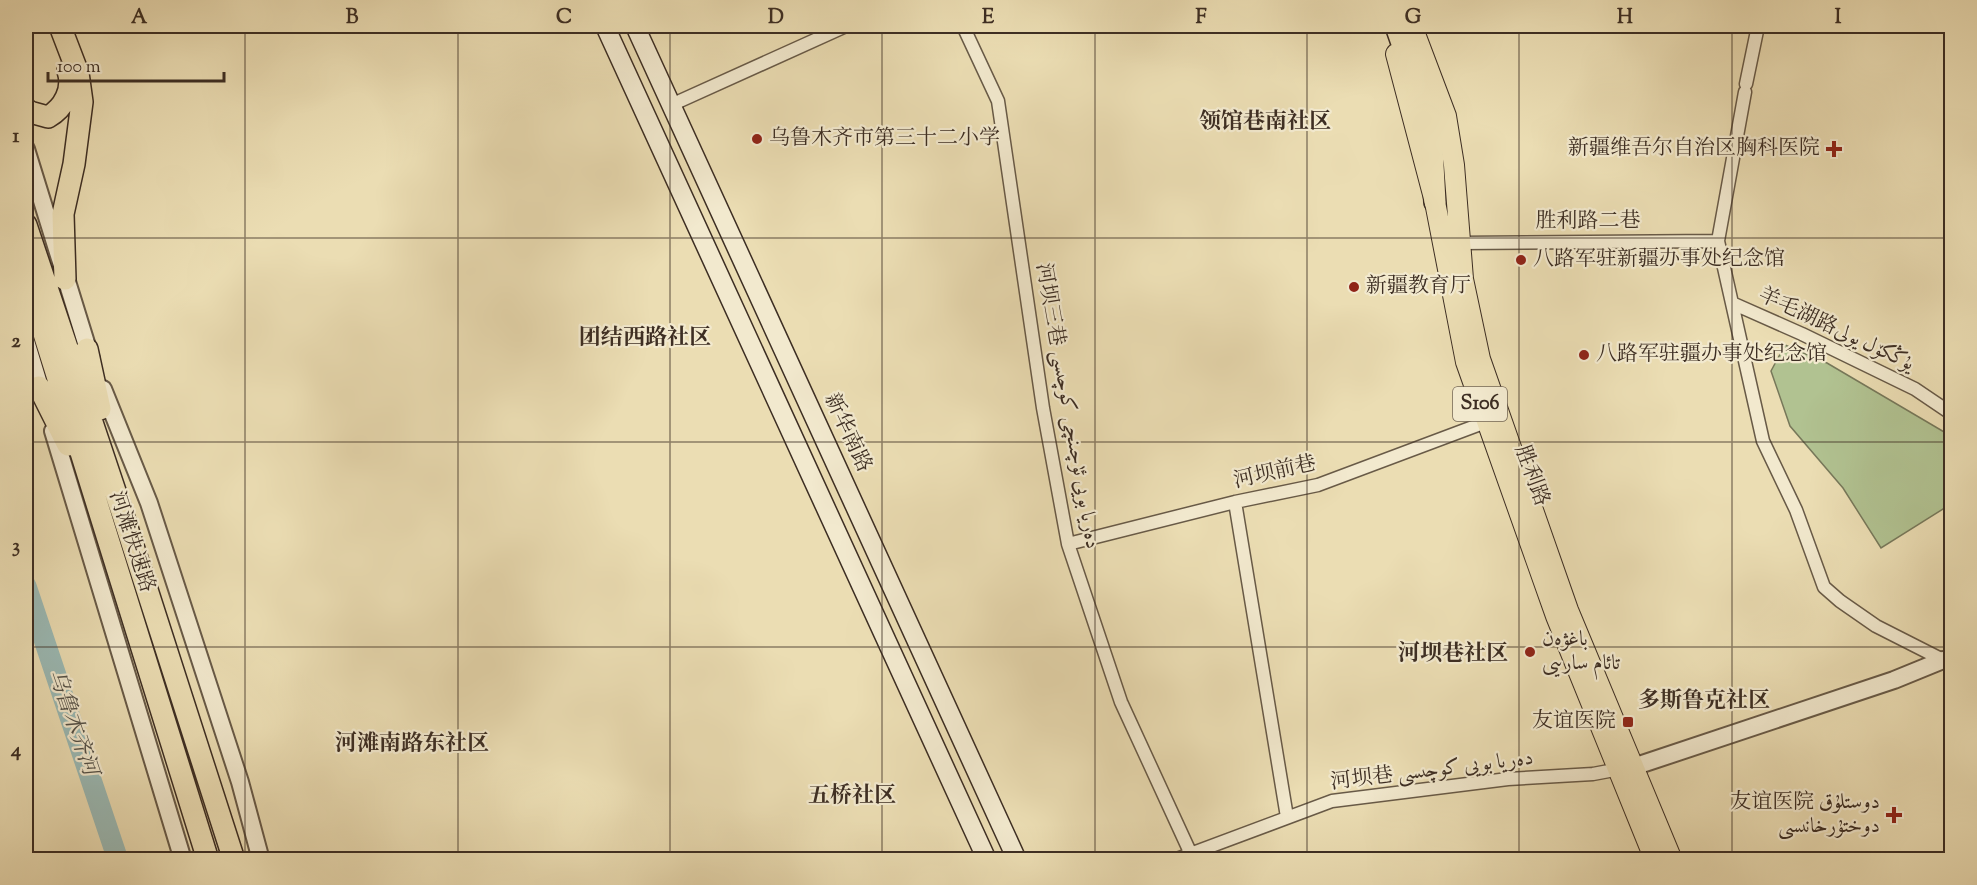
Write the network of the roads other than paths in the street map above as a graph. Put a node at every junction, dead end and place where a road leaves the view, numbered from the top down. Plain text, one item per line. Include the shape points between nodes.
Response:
1 (51, 26) edge
2 (60, 26) edge
3 (605, 26) edge
4 (635, 26) edge
5 (846, 26) edge
6 (963, 26) edge
7 (1387, 26) edge
8 (1396, 26) edge
9 (1412, 26) edge
10 (1758, 26) edge
11 (74, 76) junction
12 (671, 105) junction
13 (26, 109) edge
14 (26, 149) edge
15 (1435, 202) junction
16 (26, 225) edge
17 (1718, 241) junction
18 (1459, 243) junction
19 (26, 276) edge
20 (64, 279) junction
21 (1732, 303) junction
22 (26, 341) edge
23 (87, 349) junction
24 (39, 387) junction
25 (1952, 414) edge
26 (1486, 422) junction
27 (1235, 502) junction
28 (100, 511) junction
29 (123, 515) junction
30 (1068, 544) junction
31 (1947, 661) edge
32 (1625, 768) junction
33 (219, 815) junction
34 (1287, 817) junction
35 (1194, 856) edge
36 (183, 860) edge
37 (206, 860) edge
38 (234, 860) edge
39 (240, 860) edge
40 (261, 860) edge
41 (987, 860) edge
42 (1017, 860) edge
43 (1174, 860) edge
44 (1655, 860) edge
45 (1672, 860) edge

1 - 11 highway
2 - 11 highway
3 - 41 main road
4 - 12 main road, 新华南路
5 - 12 street
6 - 30 street, 河坝三巷 دەريا بويى ئۈچىنچى كوچىسى via 998,101 1043,408
7 - 15 main road, 胜利路 / S106
8 - 15 highway via 1426,112
9 - 18 main road, S106 via 1446,116
10 - 17 street
11 - 13 highway via 59,111 48,117
11 - 20 highway via 82,102 63,214
12 - 42 main road, 新华南路
14 - 20 street
15 - 26 main road, 胜利路 / S106 via 1466,362
16 - 29 highway, 河滩快速路
17 - 18 street, 胜利路二巷
17 - 21 street
18 - 32 main road, S106 via 1480,358
19 - 28 highway, 河滩快速路
20 - 23 street
21 - 25 street, 羊毛湖路يۇڭكۆل يولى via 1915,389
21 - 31 street via 1763,441 1796,510 1824,587 1876,626
22 - 24 street
23 - 29 highway
23 - 40 street via 149,503 240,782
24 - 28 highway
24 - 36 street
26 - 27 street, 河坝前巷 via 1318,485
26 - 32 main road, 胜利路 / S106 via 1556,616
27 - 30 street, 河坝前巷
27 - 34 street
28 - 37 highway, 河滩快速路
29 - 33 highway, 河滩快速路
30 - 35 street, 河坝三巷 دەريا بويى ئۈچىنچى كوچىسى via 1120,702
31 - 32 street
32 - 34 street, 河坝巷 دەريا بويى كوچىسى via 1332,801
32 - 44 main road, 胜利路
32 - 45 main road, 胜利路
33 - 38 highway, 河滩快速路
33 - 39 highway
34 - 35 street, 河坝巷 دەريا بويى كوچىسى
35 - 43 street, 河坝巷 دەريا بويى كوچىسى

